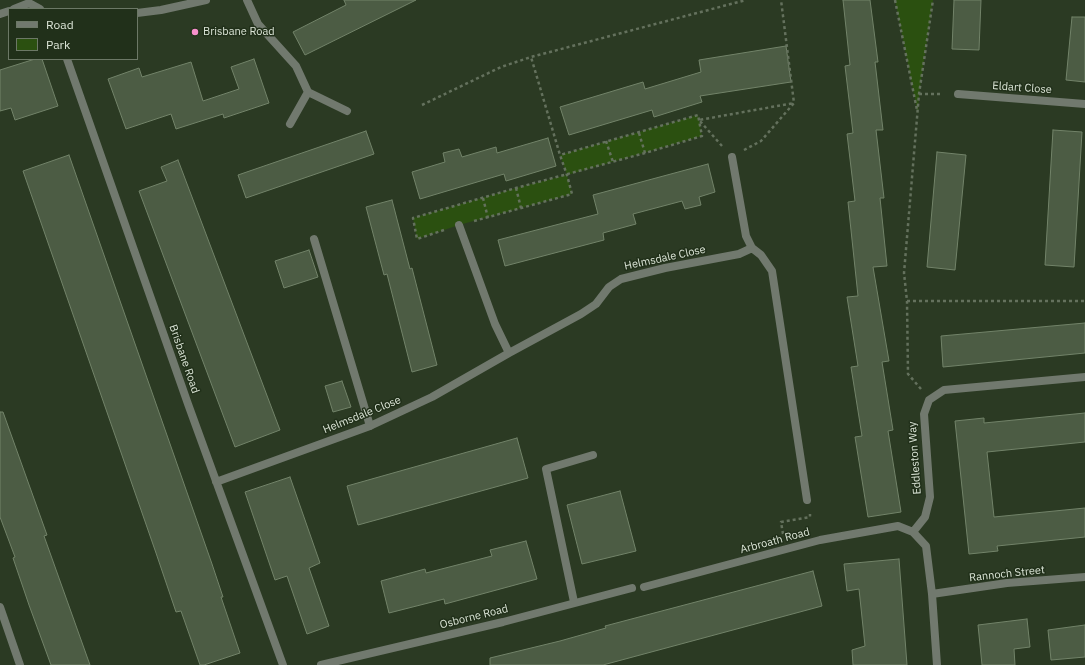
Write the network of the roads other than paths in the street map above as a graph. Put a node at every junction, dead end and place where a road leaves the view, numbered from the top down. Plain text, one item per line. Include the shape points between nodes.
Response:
1 (206, 0) edge
2 (247, 0) edge
3 (29, 1) edge
4 (16, 8) edge
5 (39, 8) edge
6 (138, 13) edge
7 (68, 60) edge
8 (308, 92) junction
9 (958, 94) road end
10 (1085, 104) edge
11 (347, 111) dead end
12 (290, 124) dead end
13 (732, 157) road end
14 (459, 225) road end
15 (314, 239) dead end
16 (752, 248) junction
17 (509, 353) junction
18 (1085, 376) edge
19 (370, 426) junction
20 (593, 455) dead end
21 (216, 482) junction
22 (807, 500) road end
23 (913, 532) junction
24 (1085, 577) edge
25 (644, 587) dead end
26 (632, 588) dead end
27 (932, 594) junction
28 (574, 602) junction
29 (0, 607) edge
30 (20, 665) edge
31 (283, 665) edge
32 (321, 665) edge
33 (937, 665) edge

1 - 6 street
2 - 8 street via 258,24 296,66
3 - 4 street
3 - 5 street
7 - 21 street, Brisbane Road
8 - 11 street
8 - 12 street
9 - 10 street, Eldart Close
13 - 16 street via 746,236
14 - 17 street via 494,324
15 - 19 street
16 - 17 street, Helmsdale Close via 739,254 621,279 609,287 596,304
16 - 22 street via 761,255 772,271
17 - 19 street, Helmsdale Close via 432,397
18 - 23 street, Eddleston Way via 944,390 929,400 924,414 930,497 924,517
19 - 21 street, Helmsdale Close
20 - 28 street via 546,469
21 - 31 street, Brisbane Road
23 - 25 street, Arbroath Road via 898,526 820,540
23 - 27 street via 926,546
24 - 27 street, Rannoch Street via 1007,583
26 - 28 street, Osborne Road
27 - 33 street
28 - 32 street, Osborne Road via 504,622
29 - 30 street

